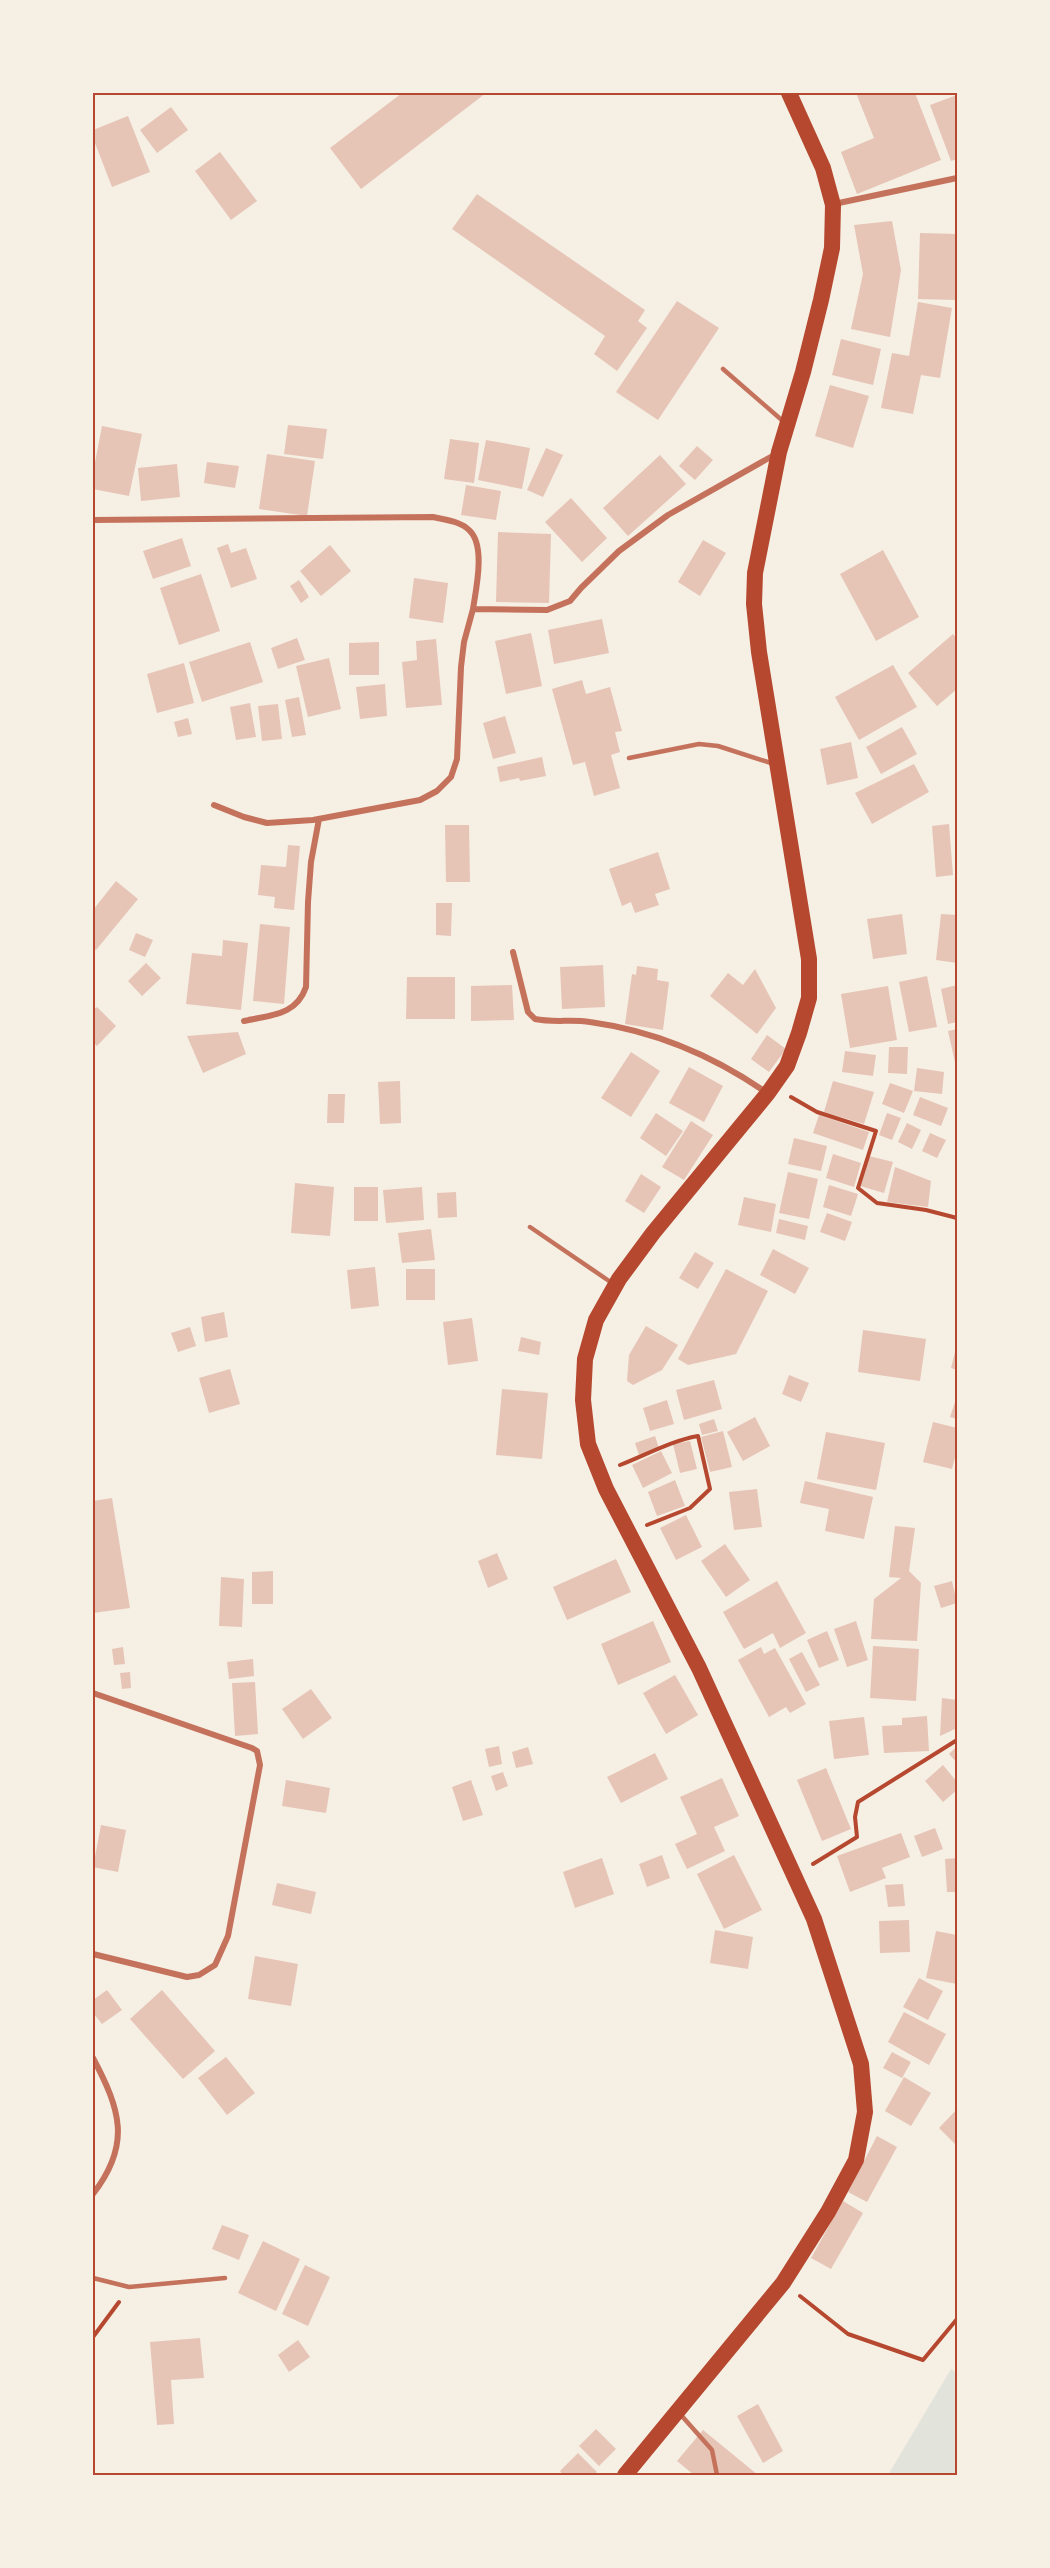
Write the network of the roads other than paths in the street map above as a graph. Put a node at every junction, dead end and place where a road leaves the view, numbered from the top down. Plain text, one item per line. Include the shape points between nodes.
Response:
1 (789, 93) edge
2 (957, 178) edge
3 (833, 204) junction
4 (723, 369) dead end
5 (787, 424) junction
6 (779, 452) junction
7 (93, 520) edge
8 (473, 609) junction
9 (629, 758) dead end
10 (780, 765) junction
11 (214, 805) dead end
12 (319, 819) junction
13 (513, 952) dead end
14 (244, 1021) dead end
15 (770, 1089) junction
16 (530, 1227) dead end
17 (616, 1286) junction
18 (93, 1693) edge
19 (93, 1954) edge
20 (93, 2058) edge
21 (93, 2194) edge
22 (93, 2278) edge
23 (225, 2278) dead end
24 (677, 2411) junction
25 (625, 2475) edge
26 (717, 2475) edge

1 - 3 highway via 823,168
2 - 3 street
3 - 5 highway via 831,248 821,300
4 - 5 lane
5 - 6 highway
6 - 8 street via 668,515 620,551 570,602 548,610
6 - 10 highway via 755,573 754,604
7 - 8 street via 433,517 455,522 476,539 479,565
8 - 12 street via 464,642 457,759 451,777 420,800
9 - 10 lane via 699,744
10 - 15 highway via 809,959 809,998 787,1066
11 - 12 street via 267,823
12 - 14 street via 311,862 306,987 302,998 283,1013
13 - 15 street via 528,1012 535,1019 587,1021 643,1034 689,1049
15 - 17 highway via 653,1233
16 - 17 lane
17 - 24 highway via 596,1320 585,1359 583,1400 588,1444 628,1532 699,1668 814,1919 861,2064 865,2112 856,2160 828,2212 783,2283
18 - 19 street via 252,1748 257,1751 260,1765 228,1936 215,1965 187,1977
20 - 21 street via 110,2091 120,2132 114,2162
22 - 23 lane via 129,2287
24 - 25 highway
24 - 26 lane via 712,2450

